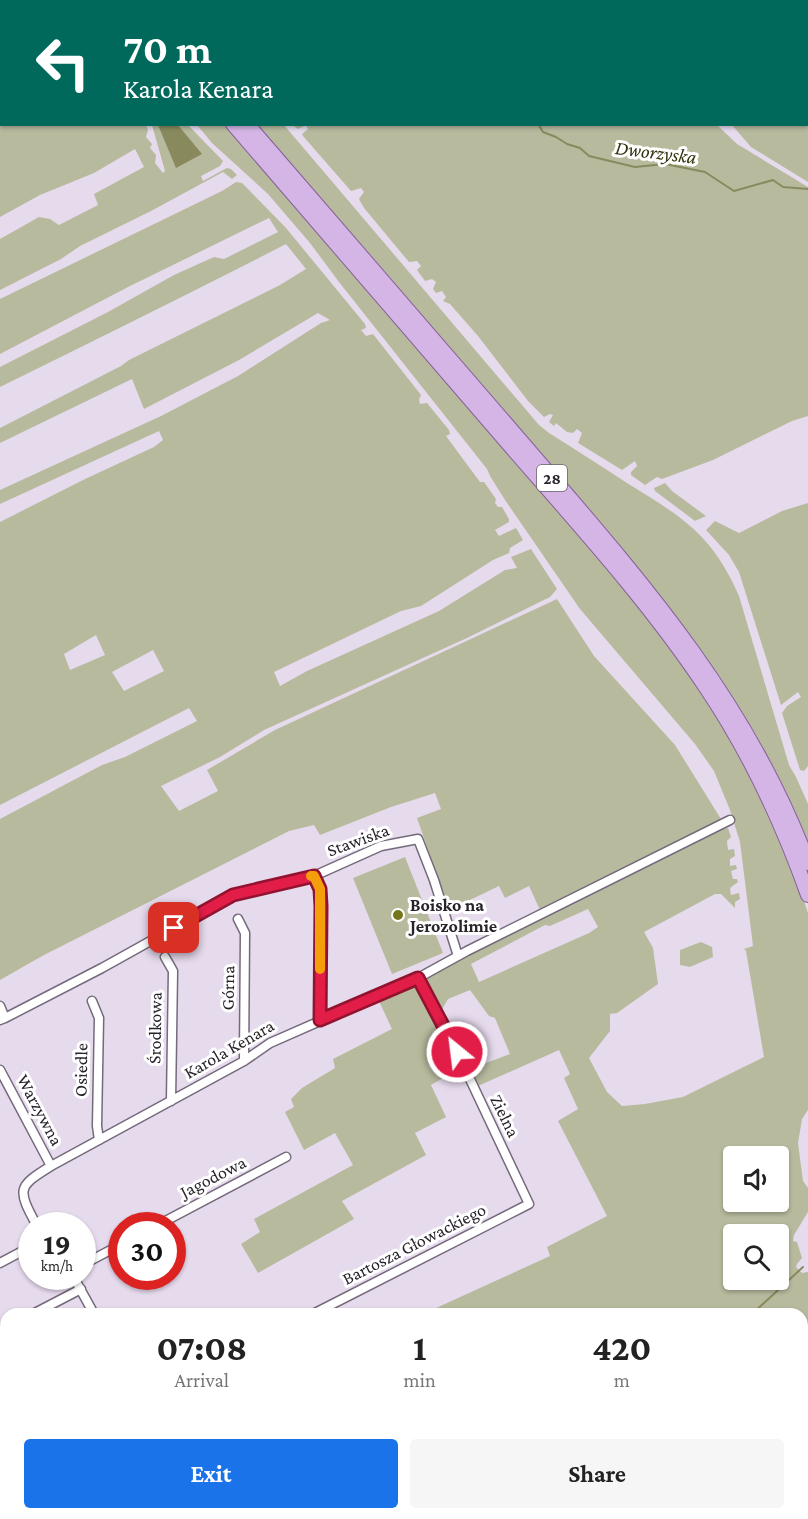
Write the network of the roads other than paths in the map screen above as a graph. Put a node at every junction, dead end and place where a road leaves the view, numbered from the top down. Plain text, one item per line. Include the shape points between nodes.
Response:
1 (235, 126) edge
2 (249, 126) edge
3 (730, 820) dead end
4 (808, 863) edge
5 (314, 876) junction
6 (808, 895) edge
7 (237, 919) dead end
8 (458, 956) junction
9 (165, 957) dead end
10 (418, 978) junction
11 (92, 1002) dead end
12 (0, 1006) edge
13 (2, 1019) edge
14 (320, 1020) junction
15 (244, 1061) junction
16 (0, 1070) edge
17 (171, 1101) junction
18 (99, 1140) junction
19 (286, 1157) dead end
20 (51, 1166) junction
21 (530, 1204) joint
22 (30, 1212) edge
23 (182, 1212) edge
24 (18, 1253) edge
25 (0, 1263) edge
26 (79, 1290) edge
27 (82, 1290) edge
28 (45, 1308) edge
29 (91, 1308) edge
30 (325, 1308) edge

1 - 6 main road, 28 via 603,554 679,649 749,759
2 - 4 main road, 28 via 674,623 752,742
3 - 8 street, Karola Kenara
5 - 8 street, Stawiska via 381,846 418,839
5 - 13 street, Stawiska via 233,895
5 - 14 street via 321,906
7 - 15 street, Górna via 245,933
8 - 10 street, Karola Kenara
9 - 17 street, Środkowa via 173,971
10 - 14 street, Karola Kenara
10 - 21 street, Zielna
11 - 18 street, Osiedle via 99,1018
12 - 13 street, Stawiska
14 - 15 street, Karola Kenara via 270,1042
15 - 17 street, Karola Kenara
16 - 20 street, Warzywna
17 - 18 street, Karola Kenara
18 - 20 street, Karola Kenara
19 - 23 street, Jagodowa
20 - 22 street, Karola Kenara via 25,1183
21 - 30 street, Bartosza Głowackiego
24 - 25 street
26 - 28 street
27 - 29 street

